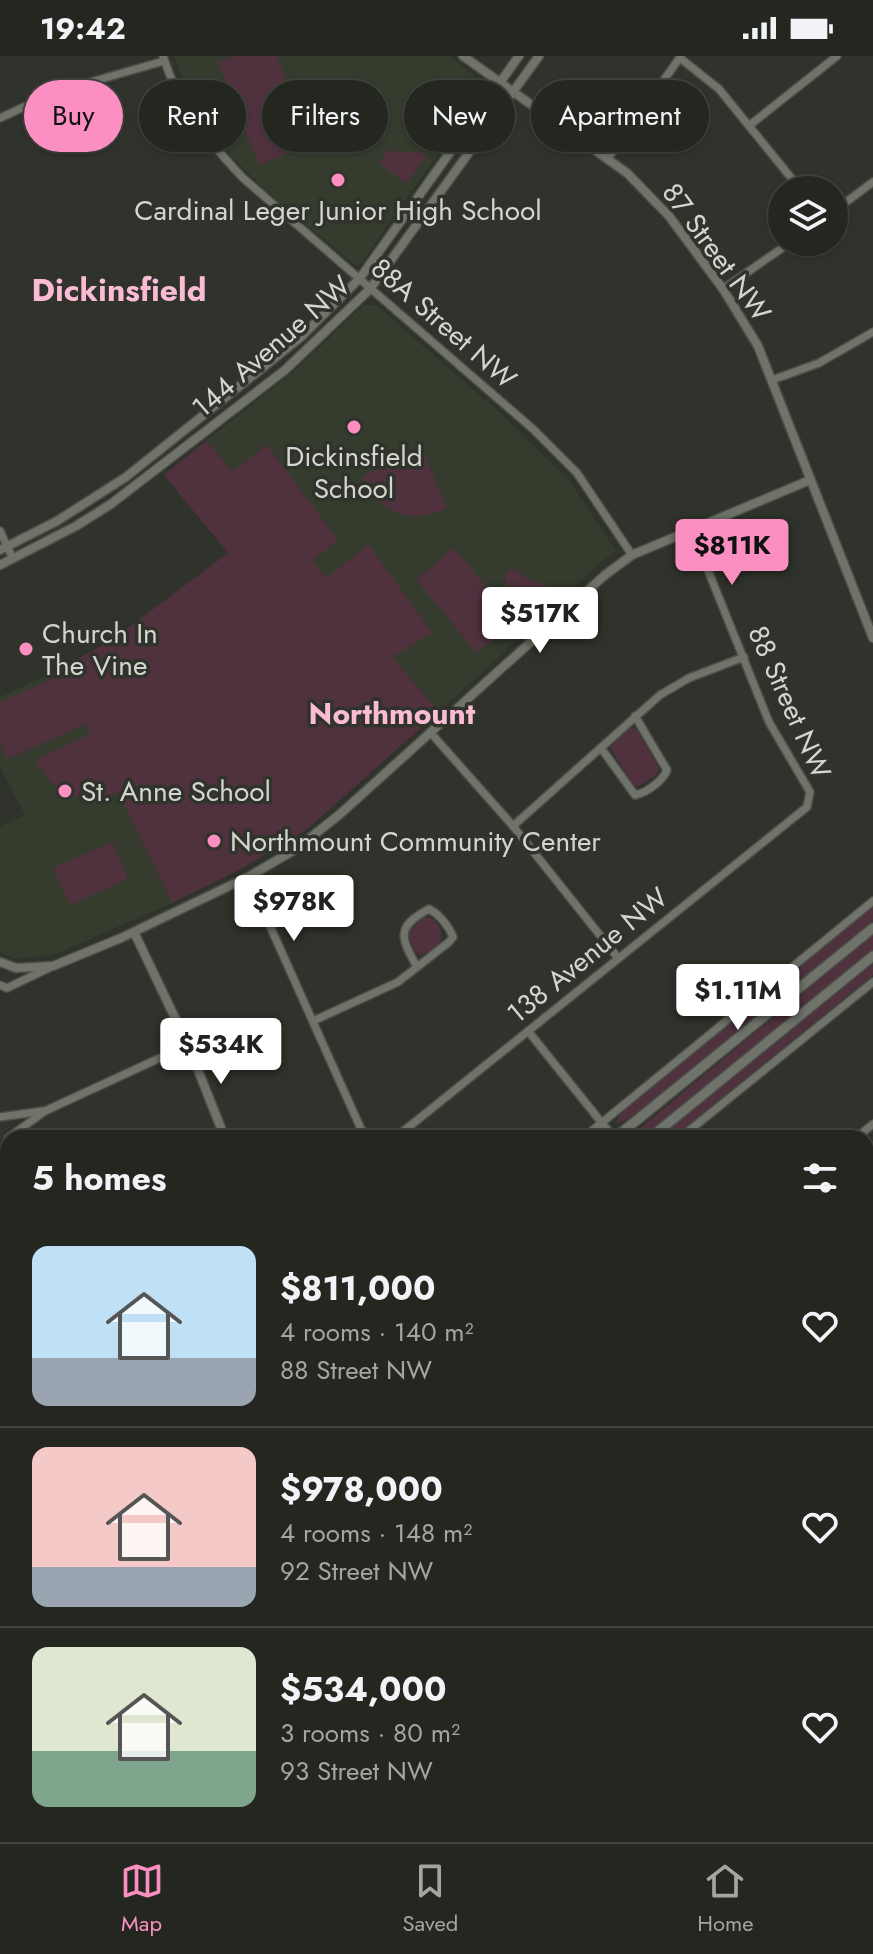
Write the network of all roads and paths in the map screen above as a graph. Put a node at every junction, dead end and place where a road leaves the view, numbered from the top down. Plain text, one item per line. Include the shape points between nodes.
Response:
1 (463, 56) edge
2 (519, 56) edge
3 (539, 56) edge
4 (837, 56) edge
5 (680, 57) edge
6 (164, 58) edge
7 (497, 80) edge
8 (503, 80) edge
9 (515, 91) edge
10 (515, 93) edge
11 (0, 118) edge
12 (750, 125) junction
13 (451, 152) edge
14 (470, 152) edge
15 (608, 158) junction
16 (790, 176) edge
17 (873, 182) edge
18 (848, 201) edge
19 (771, 256) edge
20 (360, 278) junction
21 (370, 289) junction
22 (723, 289) junction
23 (872, 334) edge
24 (772, 380) junction
25 (810, 480) junction
26 (691, 528) junction
27 (0, 531) edge
28 (4, 548) edge
29 (632, 555) junction
30 (13, 559) junction
31 (0, 565) edge
32 (873, 638) edge
33 (744, 657) junction
34 (635, 716) junction
35 (430, 732) junction
36 (601, 748) junction
37 (807, 807) joint
38 (513, 826) junction
39 (248, 877) junction
40 (873, 901) edge
41 (873, 928) edge
42 (134, 932) junction
43 (873, 956) edge
44 (618, 958) junction
45 (0, 962) edge
46 (53, 966) junction
47 (417, 967) junction
48 (873, 982) edge
49 (0, 985) edge
50 (313, 1021) junction
51 (528, 1031) junction
52 (188, 1045) junction
53 (45, 1111) junction
54 (0, 1117) edge
55 (602, 1123) junction
56 (19, 1130) edge
57 (222, 1130) edge
58 (362, 1130) edge
59 (405, 1130) edge
60 (593, 1130) edge
61 (608, 1130) edge
62 (625, 1130) edge
63 (660, 1130) edge
64 (690, 1130) edge

1 - 7 street, 87 Street NW
2 - 8 street, 144 Avenue NW
3 - 9 street, 144 Avenue NW
4 - 12 street
5 - 12 street via 719,89
5 - 15 street
6 - 11 street via 56,92
6 - 20 street, 88A Street NW via 176,91 221,155
10 - 15 street, 87 Street NW
12 - 16 street
13 - 20 street, 144 Avenue NW
14 - 21 street, 144 Avenue NW
15 - 22 street, 87 Street NW via 669,216
17 - 18 street
19 - 22 street
20 - 21 street, 88A Street NW
20 - 28 street, 144 Avenue NW via 301,337 126,477
21 - 29 street, 88A Street NW via 577,473
21 - 30 street, 144 Avenue NW via 285,370 146,479 76,526
22 - 24 street, 87 Street NW
23 - 24 street via 819,363
24 - 25 street, 87 Street NW
25 - 26 street
25 - 32 street, 87 Street NW
26 - 29 street
26 - 33 street, 88 Street NW
27 - 28 street
28 - 30 street
29 - 35 street
30 - 31 street, 144 Avenue NW
33 - 34 street via 689,678
33 - 37 street, 88 Street NW via 769,722 810,792
34 - 36 street
34 - 36 street via 663,761 665,776 635,795
35 - 38 street
35 - 39 street via 307,840
36 - 38 street
37 - 44 street, 138 Avenue NW
38 - 44 street
39 - 42 street
39 - 50 street
40 - 55 street
41 - 62 main road
42 - 46 street
42 - 52 street
43 - 63 main road
44 - 51 street, 138 Avenue NW
45 - 46 street via 16,968
46 - 49 street via 7,988
47 - 47 street via 453,937 429,909 402,933
47 - 50 street via 398,982
48 - 64 street
50 - 58 street
51 - 55 street
51 - 59 street, 138 Avenue NW
52 - 53 street
52 - 57 street
53 - 54 street
53 - 56 street
55 - 60 street
55 - 61 street

